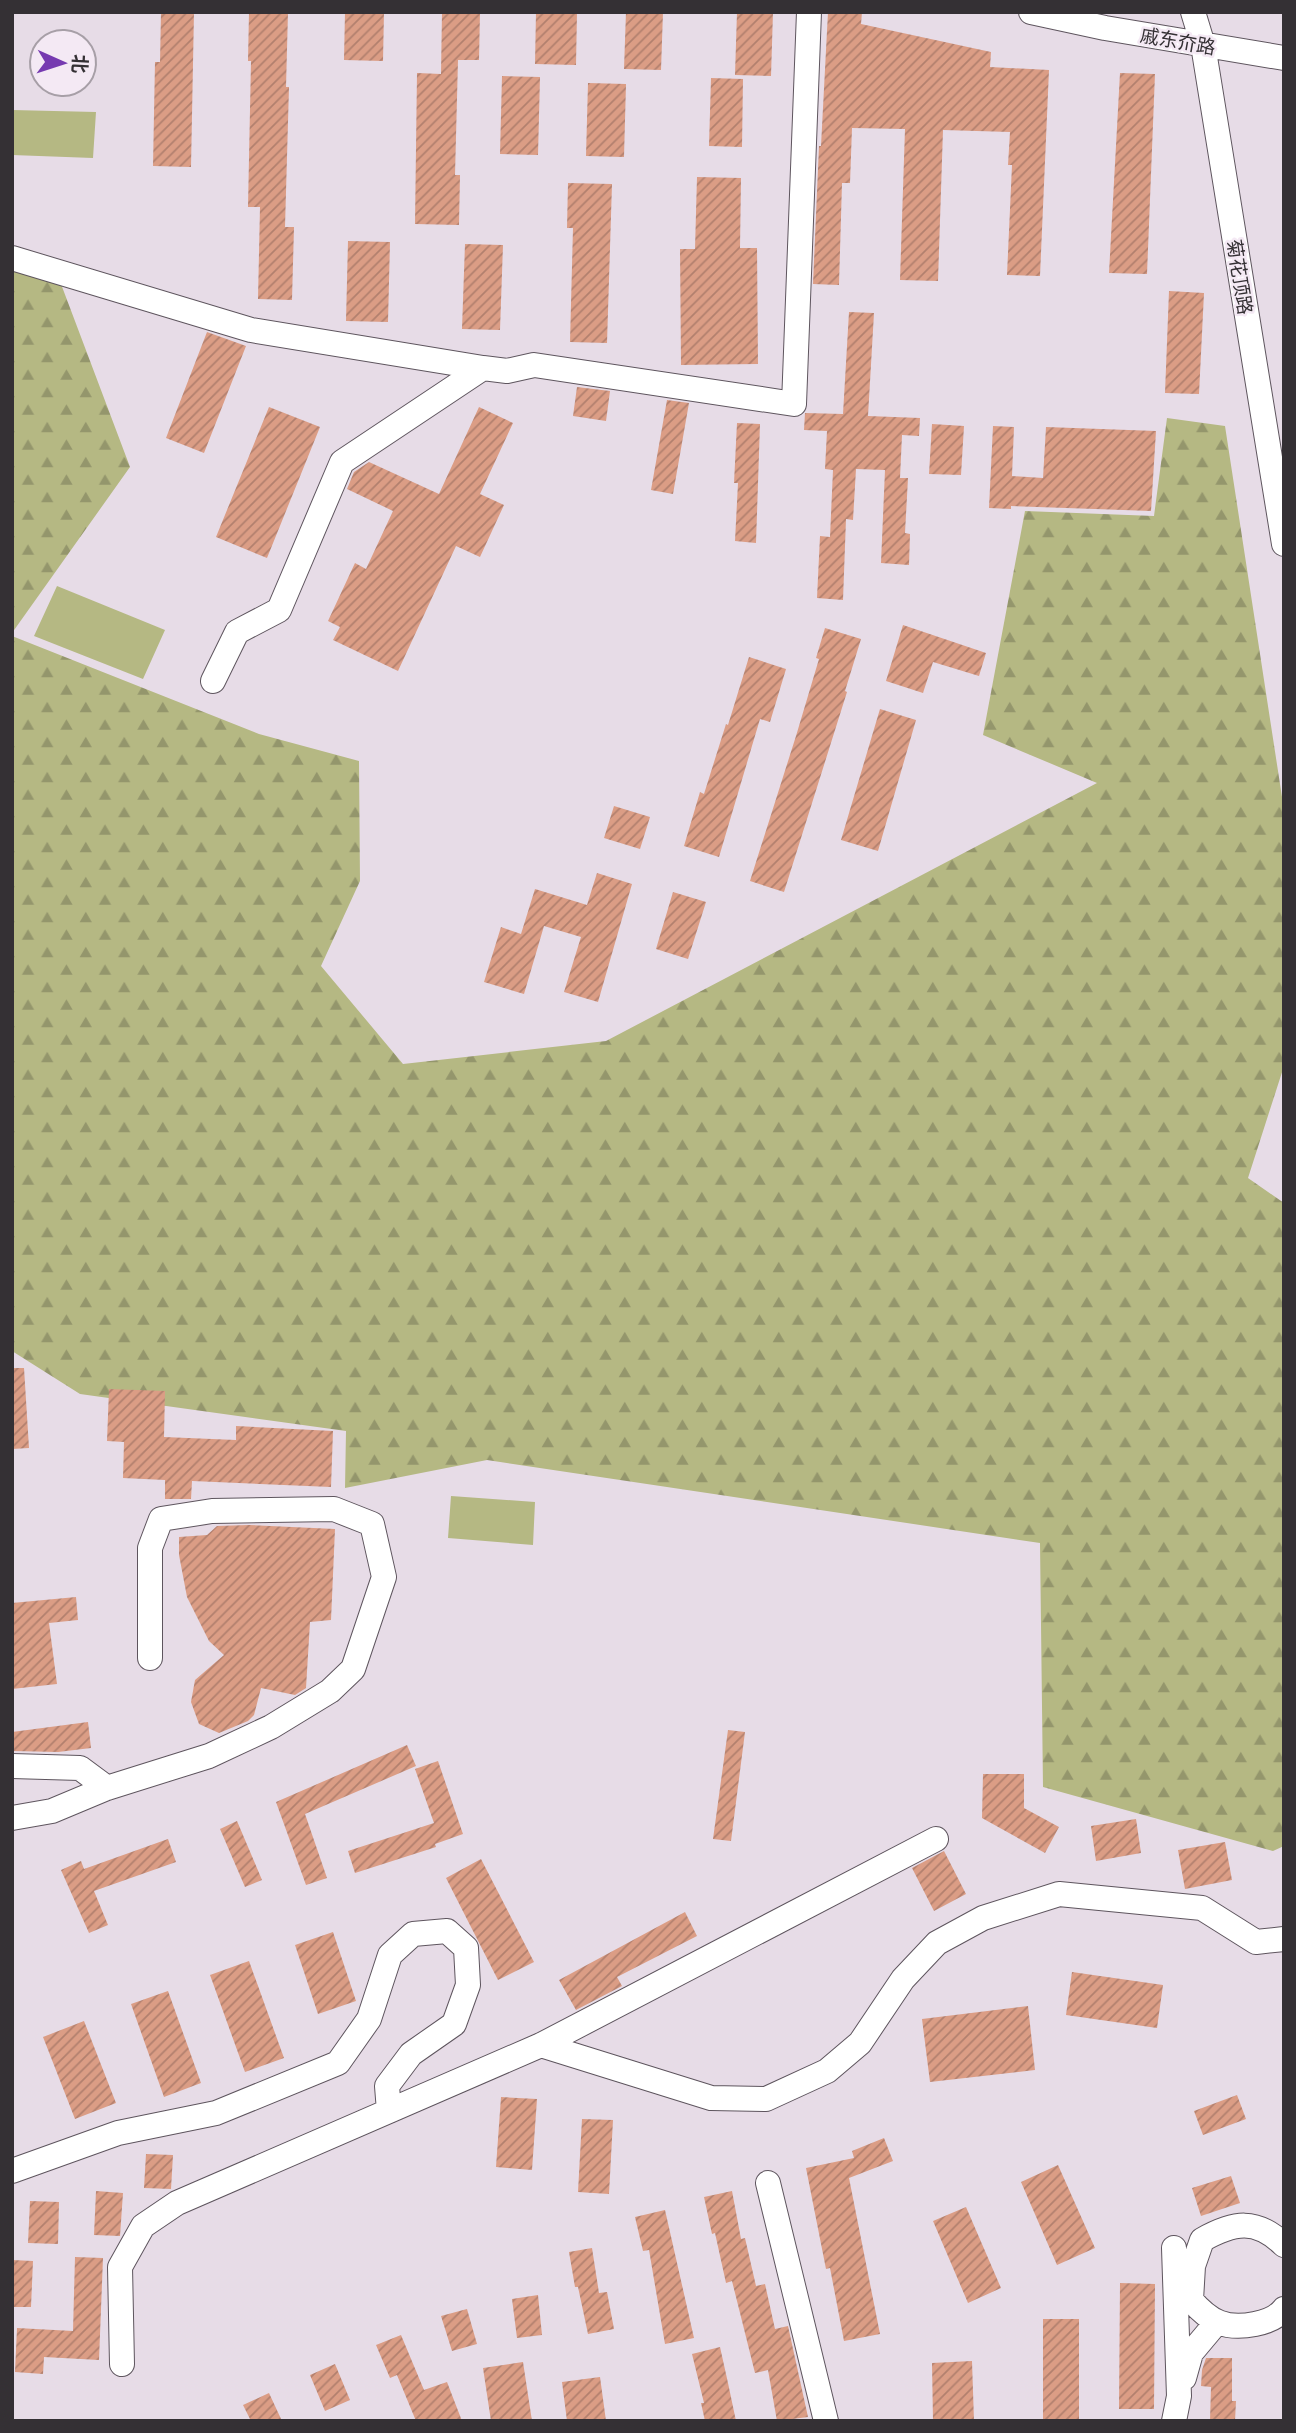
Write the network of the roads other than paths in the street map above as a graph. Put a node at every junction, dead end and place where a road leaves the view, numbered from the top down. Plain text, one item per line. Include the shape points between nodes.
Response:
1 (809, 12) edge
2 (1031, 12) edge
3 (1194, 12) edge
4 (1203, 45) junction
5 (1284, 58) edge
6 (12, 258) edge
7 (483, 368) junction
8 (1284, 544) edge
9 (213, 681) dead end
10 (150, 1658) dead end
11 (12, 1766) edge
12 (107, 1788) junction
13 (12, 1818) edge
14 (936, 1839) dead end
15 (1284, 1939) edge
16 (541, 2045) junction
17 (389, 2110) junction
18 (12, 2171) edge
19 (768, 2183) dead end
20 (1284, 2245) edge
21 (1174, 2248) dead end
22 (1284, 2309) edge
23 (1217, 2322) junction
24 (122, 2364) dead end
25 (1179, 2396) junction
26 (826, 2421) edge
27 (1174, 2421) edge

1 - 7 street via 794,404 534,365 507,371
2 - 4 street, 戚东夼路
3 - 4 street, 菊花顶路
4 - 5 street, 戚东夼路
4 - 8 street, 菊花顶路
6 - 7 street via 251,330
7 - 9 street via 342,462 279,610 237,632
10 - 12 street via 150,1548 161,1519 212,1511 334,1509 372,1524 384,1577 354,1669 330,1691 259,1733 209,1756
11 - 12 street via 80,1768
12 - 13 street via 52,1811
14 - 16 street
15 - 16 street via 1256,1942 1202,1908 1059,1894 983,1917 937,1942 903,1979 860,2043 827,2071 766,2099 712,2098
16 - 17 street
17 - 18 street via 387,2086 411,2054 454,2024 468,1985 466,1948 447,1931 413,1934 390,1955 369,2019 338,2063 216,2113 118,2133
17 - 24 street via 177,2203 143,2226 120,2267
19 - 26 street
20 - 23 street via 1271,2233 1250,2225 1225,2227 1202,2240 1192,2266 1191,2301
21 - 25 street
22 - 23 street via 1263,2323 1238,2328
23 - 25 street via 1191,2353
25 - 27 street

